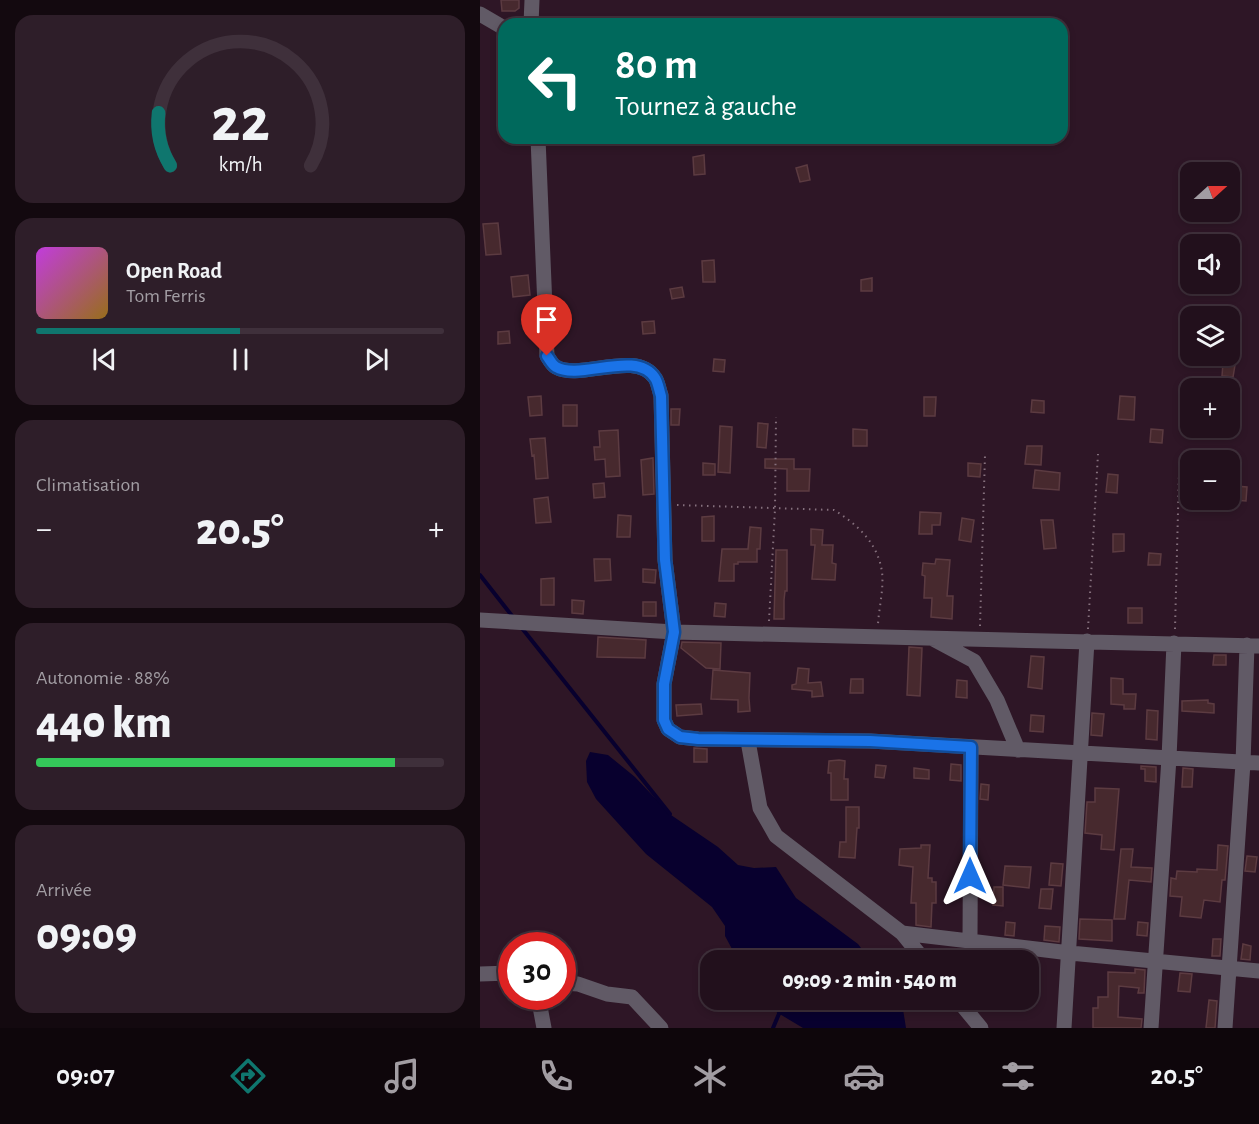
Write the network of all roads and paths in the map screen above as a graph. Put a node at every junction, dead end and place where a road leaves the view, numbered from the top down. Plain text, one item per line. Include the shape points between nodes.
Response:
1 (532, 0) edge
2 (480, 14) edge
3 (531, 18) edge
4 (498, 24) edge
5 (538, 144) edge
6 (776, 417) dead end
7 (1098, 454) dead end
8 (986, 455) dead end
9 (1179, 473) dead end
10 (662, 504) junction
11 (775, 509) junction
12 (480, 620) edge
13 (674, 632) junction
14 (768, 634) junction
15 (877, 636) junction
16 (930, 637) junction
17 (979, 638) junction
18 (1087, 641) junction
19 (1174, 643) junction
20 (1253, 646) edge
21 (748, 741) junction
22 (971, 747) junction
23 (1018, 750) junction
24 (1080, 753) junction
25 (1169, 758) junction
26 (1243, 763) junction
27 (1259, 764) edge
28 (902, 933) junction
29 (970, 940) junction
30 (916, 950) edge
31 (1070, 952) junction
32 (1156, 960) junction
33 (1230, 969) junction
34 (1259, 970) edge
35 (498, 973) edge
36 (480, 974) edge
37 (576, 984) edge
38 (541, 1010) edge
39 (966, 1010) edge
40 (544, 1028) edge
41 (661, 1028) edge
42 (981, 1028) edge
43 (1064, 1028) edge
44 (1151, 1028) edge
45 (1225, 1028) edge

1 - 3 street
2 - 4 street
5 - 10 street via 547,356 554,366 566,370 636,365 656,378 661,396
6 - 11 path
7 - 18 path
8 - 17 path
9 - 19 path
10 - 11 path
10 - 13 street
11 - 14 path
11 - 15 path via 834,510 856,524 874,548 882,572
12 - 13 street
13 - 14 street
13 - 21 street via 664,684 664,720 668,729 680,737
14 - 15 street
15 - 16 street
16 - 17 street
16 - 23 street via 974,661 997,700
17 - 18 street
18 - 19 street
18 - 24 street
19 - 20 street
19 - 25 street
20 - 26 street
21 - 22 street via 870,741
21 - 28 street via 760,808 776,836
22 - 23 street
22 - 29 street
23 - 24 street
24 - 25 street
24 - 31 street
25 - 26 street
25 - 32 street
26 - 27 street
26 - 33 street
28 - 29 street
28 - 30 street
29 - 31 street
31 - 32 street
31 - 43 street
32 - 33 street
32 - 44 street
33 - 34 street
33 - 45 street
35 - 36 street
37 - 41 street via 632,997
38 - 40 street
39 - 42 street

